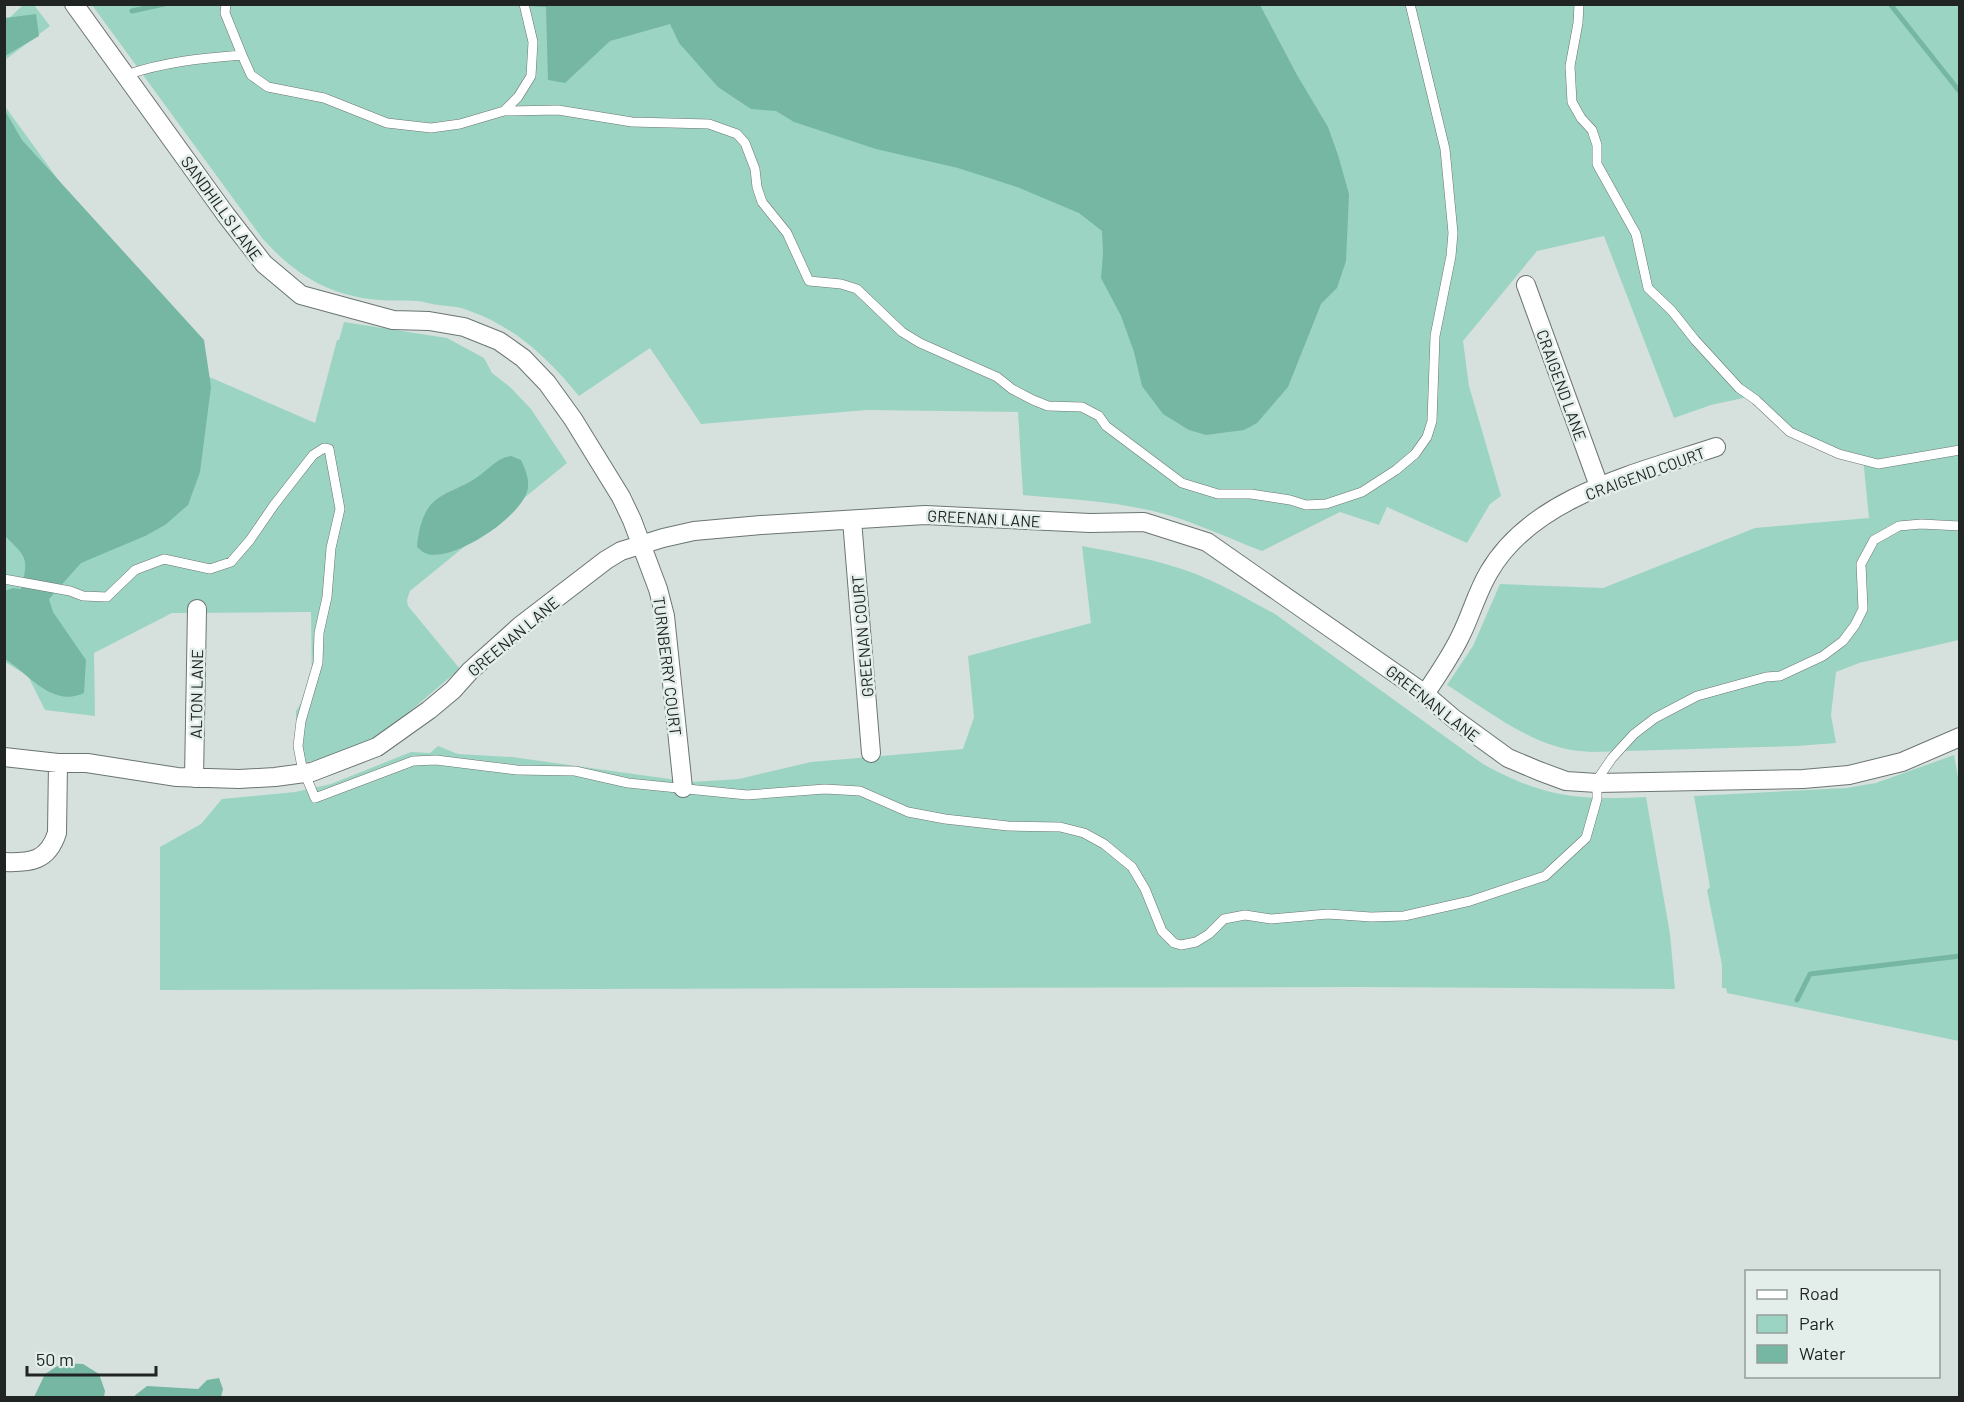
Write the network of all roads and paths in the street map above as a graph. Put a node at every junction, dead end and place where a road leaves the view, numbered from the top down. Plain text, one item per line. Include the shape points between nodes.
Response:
1 (74, 4) edge
2 (226, 4) edge
3 (1410, 4) edge
4 (1579, 4) edge
5 (525, 8) edge
6 (242, 55) junction
7 (126, 75) junction
8 (504, 111) junction
9 (1526, 285) dead end
10 (1716, 447) dead end
11 (1959, 450) edge
12 (1599, 486) junction
13 (852, 520) junction
14 (1959, 526) edge
15 (641, 546) junction
16 (7, 579) edge
17 (197, 609) dead end
18 (1425, 693) junction
19 (1959, 736) edge
20 (871, 753) dead end
21 (4, 757) edge
22 (58, 763) junction
23 (305, 773) junction
24 (194, 778) junction
25 (1597, 783) junction
26 (683, 788) junction
27 (4, 862) edge

1 - 7 street, SANDHILLS LANE
2 - 6 lane via 225,13
3 - 8 lane via 1445,149 1452,233 1435,336 1432,421 1415,454 1396,470 1362,492 1326,504 1306,505 1251,494 1218,494 1182,483 1106,426 1099,416 1082,407 1048,406 1032,400 997,377 902,332 857,289 810,281 788,233 762,202 745,142 737,134 696,123 632,122 558,110
4 - 11 lane via 1570,66 1572,102 1592,130 1597,164 1636,234 1647,288 1739,388 1790,432 1839,454 1878,465
5 - 8 lane via 533,42 531,76
6 - 7 lane via 155,65
6 - 8 lane via 251,75 268,87 324,98 387,123 430,128
7 - 15 street, SANDHILLS LANE via 264,264 301,294 393,320 464,327 499,341 523,357 573,419 621,497
9 - 12 street, CRAIGEND LANE
10 - 12 street, CRAIGEND COURT
12 - 18 street, CRAIGEND COURT via 1535,522 1502,553 1488,573 1450,657
13 - 15 street, GREENAN LANE via 694,531
13 - 18 street, GREENAN LANE via 925,515 1144,522 1207,542
13 - 20 street, GREENAN COURT
14 - 25 lane via 1899,526 1874,540 1861,564 1863,609 1835,648 1780,676 1697,696 1654,718 1612,758
15 - 23 street, GREENAN LANE via 606,560 520,626 429,710 377,747
15 - 26 street, TURNBERRY COURT via 664,616
16 - 23 lane via 83,596 107,597 135,570 164,559 210,568 231,562 313,455 329,449 340,509 331,548 318,663 301,722 298,746
17 - 24 street, ALTON LANE
18 - 25 street, GREENAN LANE via 1509,758 1566,781
19 - 25 street, GREENAN LANE via 1902,762 1849,775
21 - 22 street, GREENAN LANE
22 - 24 street, GREENAN LANE via 87,763
22 - 27 street via 54,843 39,859
23 - 24 street, GREENAN LANE via 239,779
23 - 26 lane via 315,798 413,761 436,760 517,770 575,771 628,783
25 - 26 lane via 1597,799 1586,838 1545,876 1470,901 1404,916 1328,914 1271,919 1245,915 1224,919 1196,942 1181,945 1162,931 1132,867 1083,833 1060,827 945,819 908,812 860,791 825,789 747,795

